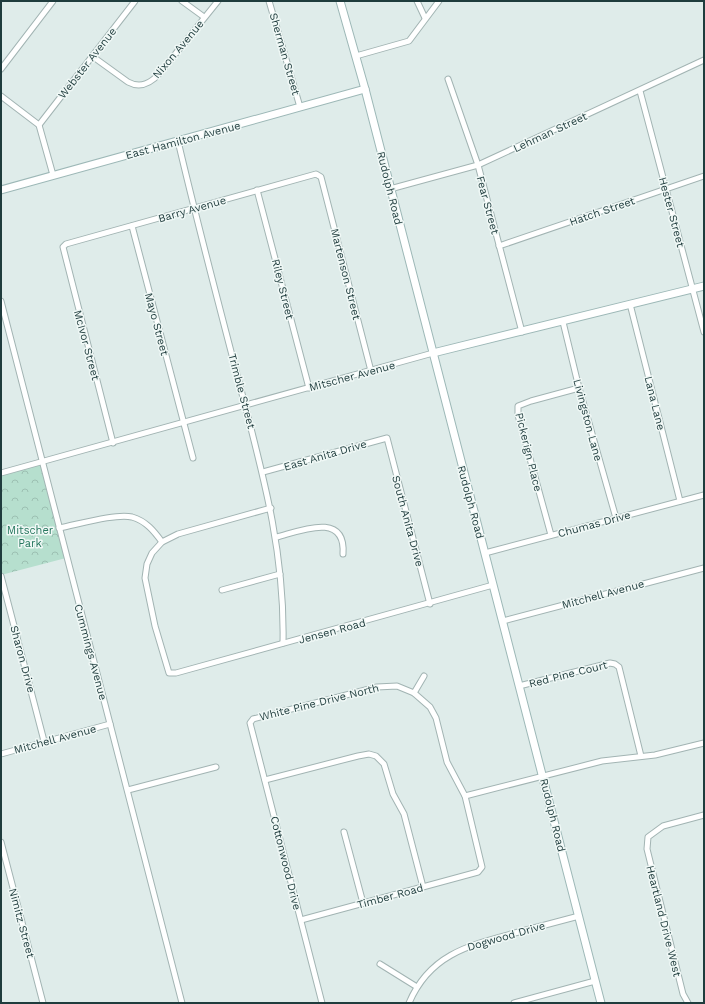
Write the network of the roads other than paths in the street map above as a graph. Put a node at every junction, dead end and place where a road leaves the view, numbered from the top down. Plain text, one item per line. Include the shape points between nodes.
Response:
1 (53, 1) edge
2 (135, 1) edge
3 (182, 1) edge
4 (218, 1) edge
5 (270, 1) edge
6 (340, 1) edge
7 (417, 1) edge
8 (439, 1) edge
9 (204, 18) junction
10 (425, 18) junction
11 (92, 56) junction
12 (356, 56) junction
13 (704, 60) edge
14 (1, 69) edge
15 (448, 79) dead end
16 (365, 88) junction
17 (640, 91) junction
18 (1, 96) edge
19 (300, 107) junction
20 (39, 125) junction
21 (178, 141) junction
22 (478, 165) junction
23 (53, 175) junction
24 (704, 176) edge
25 (321, 178) joint
26 (666, 188) junction
27 (390, 189) junction
28 (1, 190) edge
29 (257, 190) junction
30 (194, 209) junction
31 (132, 226) junction
32 (499, 246) junction
33 (62, 247) joint
34 (704, 286) edge
35 (693, 289) junction
36 (1, 301) edge
37 (630, 304) junction
38 (563, 322) junction
39 (522, 332) junction
40 (704, 332) edge
41 (433, 353) junction
42 (371, 371) junction
43 (308, 388) junction
44 (579, 388) junction
45 (245, 405) junction
46 (183, 423) junction
47 (387, 438) joint
48 (113, 443) junction
49 (193, 458) dead end
50 (42, 461) junction
51 (263, 472) junction
52 (1, 473) edge
53 (704, 495) edge
54 (680, 502) junction
55 (271, 508) junction
56 (616, 518) junction
57 (59, 528) junction
58 (551, 535) junction
59 (276, 537) junction
60 (162, 542) junction
61 (485, 553) junction
62 (343, 554) dead end
63 (704, 568) edge
64 (280, 574) junction
65 (1, 576) edge
66 (493, 585) junction
67 (222, 590) dead end
68 (430, 604) junction
69 (503, 621) junction
70 (283, 644) junction
71 (424, 676) dead end
72 (519, 686) junction
73 (414, 693) junction
74 (250, 723) joint
75 (110, 724) junction
76 (44, 741) junction
77 (704, 743) edge
78 (1, 754) edge
79 (641, 756) junction
80 (216, 766) dead end
81 (543, 777) junction
82 (265, 780) junction
83 (128, 790) junction
84 (465, 796) junction
85 (704, 815) edge
86 (344, 832) dead end
87 (1, 842) edge
88 (423, 887) junction
89 (363, 903) junction
90 (579, 916) junction
91 (301, 920) junction
92 (380, 964) dead end
93 (595, 981) junction
94 (417, 987) junction
95 (43, 1003) edge
96 (182, 1003) edge
97 (322, 1003) edge
98 (409, 1003) edge
99 (514, 1003) edge
100 (601, 1003) edge
101 (688, 1003) edge

1 - 14 street
2 - 11 street, Webster Avenue
3 - 9 street
4 - 9 street, Nixon Avenue
5 - 19 street, Sherman Street
6 - 12 street, Rudolph Road
7 - 10 street
8 - 10 street
9 - 11 street, Nixon Avenue via 149,83 135,85 128,82
10 - 12 street via 409,41
11 - 20 street, Webster Avenue
12 - 16 street, Rudolph Road
13 - 17 street, Lehman Street
15 - 22 street, Fear Street
16 - 19 street, East Hamilton Avenue
16 - 27 street, Rudolph Road
17 - 22 street, Lehman Street
17 - 26 street, Hester Street
18 - 20 street
19 - 21 street, East Hamilton Avenue
20 - 23 street
21 - 23 street, East Hamilton Avenue
21 - 30 street, Trimble Street
22 - 27 street, Lehman Street
22 - 32 street, Fear Street
23 - 28 street, East Hamilton Avenue
24 - 26 street, Hatch Street
25 - 29 street, Barry Avenue via 316,174
25 - 42 street, Martenson Street
26 - 32 street, Hatch Street
26 - 35 street, Hester Street
27 - 41 street, Rudolph Road
29 - 30 street, Barry Avenue
29 - 43 street, Riley Street
30 - 31 street, Barry Avenue
30 - 45 street, Trimble Street
31 - 33 street, Barry Avenue
31 - 46 street, Mayo Street
32 - 39 street, Fear Street
33 - 48 street, McIvor Street
34 - 35 street, Mitscher Avenue
35 - 37 street, Mitscher Avenue
35 - 40 street, Hester Street
36 - 50 street, Cummings Avenue
37 - 38 street, Mitscher Avenue
37 - 54 street, Lana Lane
38 - 39 street, Mitscher Avenue
38 - 44 street, Livingston Lane
39 - 41 street, Mitscher Avenue
41 - 42 street, Mitscher Avenue
41 - 61 street, Rudolph Road
42 - 43 street, Mitscher Avenue
43 - 45 street, Mitscher Avenue
44 - 56 street, Livingston Lane
44 - 58 street, Pickerign Place via 518,406 518,415
45 - 46 street, Mitscher Avenue
45 - 51 street, Trimble Street
46 - 48 street, Mitscher Avenue
46 - 49 street, Mayo Street
47 - 51 street, East Anita Drive
47 - 68 street, South Anita Drive
48 - 50 street, Mitscher Avenue
50 - 52 street, Mitscher Avenue
50 - 57 street, Cummings Avenue
51 - 55 street, Trimble Street
53 - 54 street, Chumas Drive
54 - 56 street, Chumas Drive
55 - 59 street, Trimble Street
55 - 60 street via 178,534
56 - 58 street, Chumas Drive
57 - 60 street via 130,517 152,529
57 - 75 street, Cummings Avenue
58 - 61 street, Chumas Drive
59 - 62 street via 327,527 338,532 342,539
59 - 64 street, Trimble Street
60 - 70 street, Jensen Road via 152,552 145,578 155,626 169,673
61 - 66 street, Rudolph Road
63 - 69 street, Mitchell Avenue
64 - 67 street
64 - 70 street, Trimble Street
65 - 76 street, Sharon Drive
66 - 68 street, Jensen Road
66 - 69 street, Rudolph Road
68 - 70 street, Jensen Road
69 - 72 street, Rudolph Road
71 - 73 street
72 - 79 street, Red Pine Court via 610,663 615,664 619,667
72 - 81 street, Rudolph Road
73 - 74 street, White Pine Drive North via 397,686 377,687 253,719
73 - 84 street via 430,707 436,718 447,762
74 - 82 street, Cottonwood Drive
75 - 76 street, Mitchell Avenue
75 - 83 street, Cummings Avenue
76 - 78 street, Mitchell Avenue
77 - 79 street via 668,753
79 - 81 street via 602,761
80 - 83 street
81 - 84 street
81 - 90 street, Rudolph Road
82 - 88 street via 358,756 376,756 384,764 393,794 404,814
82 - 91 street, Cottonwood Drive
83 - 96 street, Cummings Avenue
84 - 88 street, Timber Road via 482,867 478,872
85 - 101 street, Heartland Drive West via 663,826 648,837 649,862 683,994
86 - 89 street
87 - 95 street, Nimitz Street
88 - 89 street, Timber Road
89 - 91 street, Timber Road
90 - 93 street, Rudolph Road
90 - 94 street, Dogwood Drive via 471,945 445,958
91 - 97 street, Cottonwood Drive
92 - 94 street
93 - 99 street
93 - 100 street, Rudolph Road
94 - 98 street, Dogwood Drive

